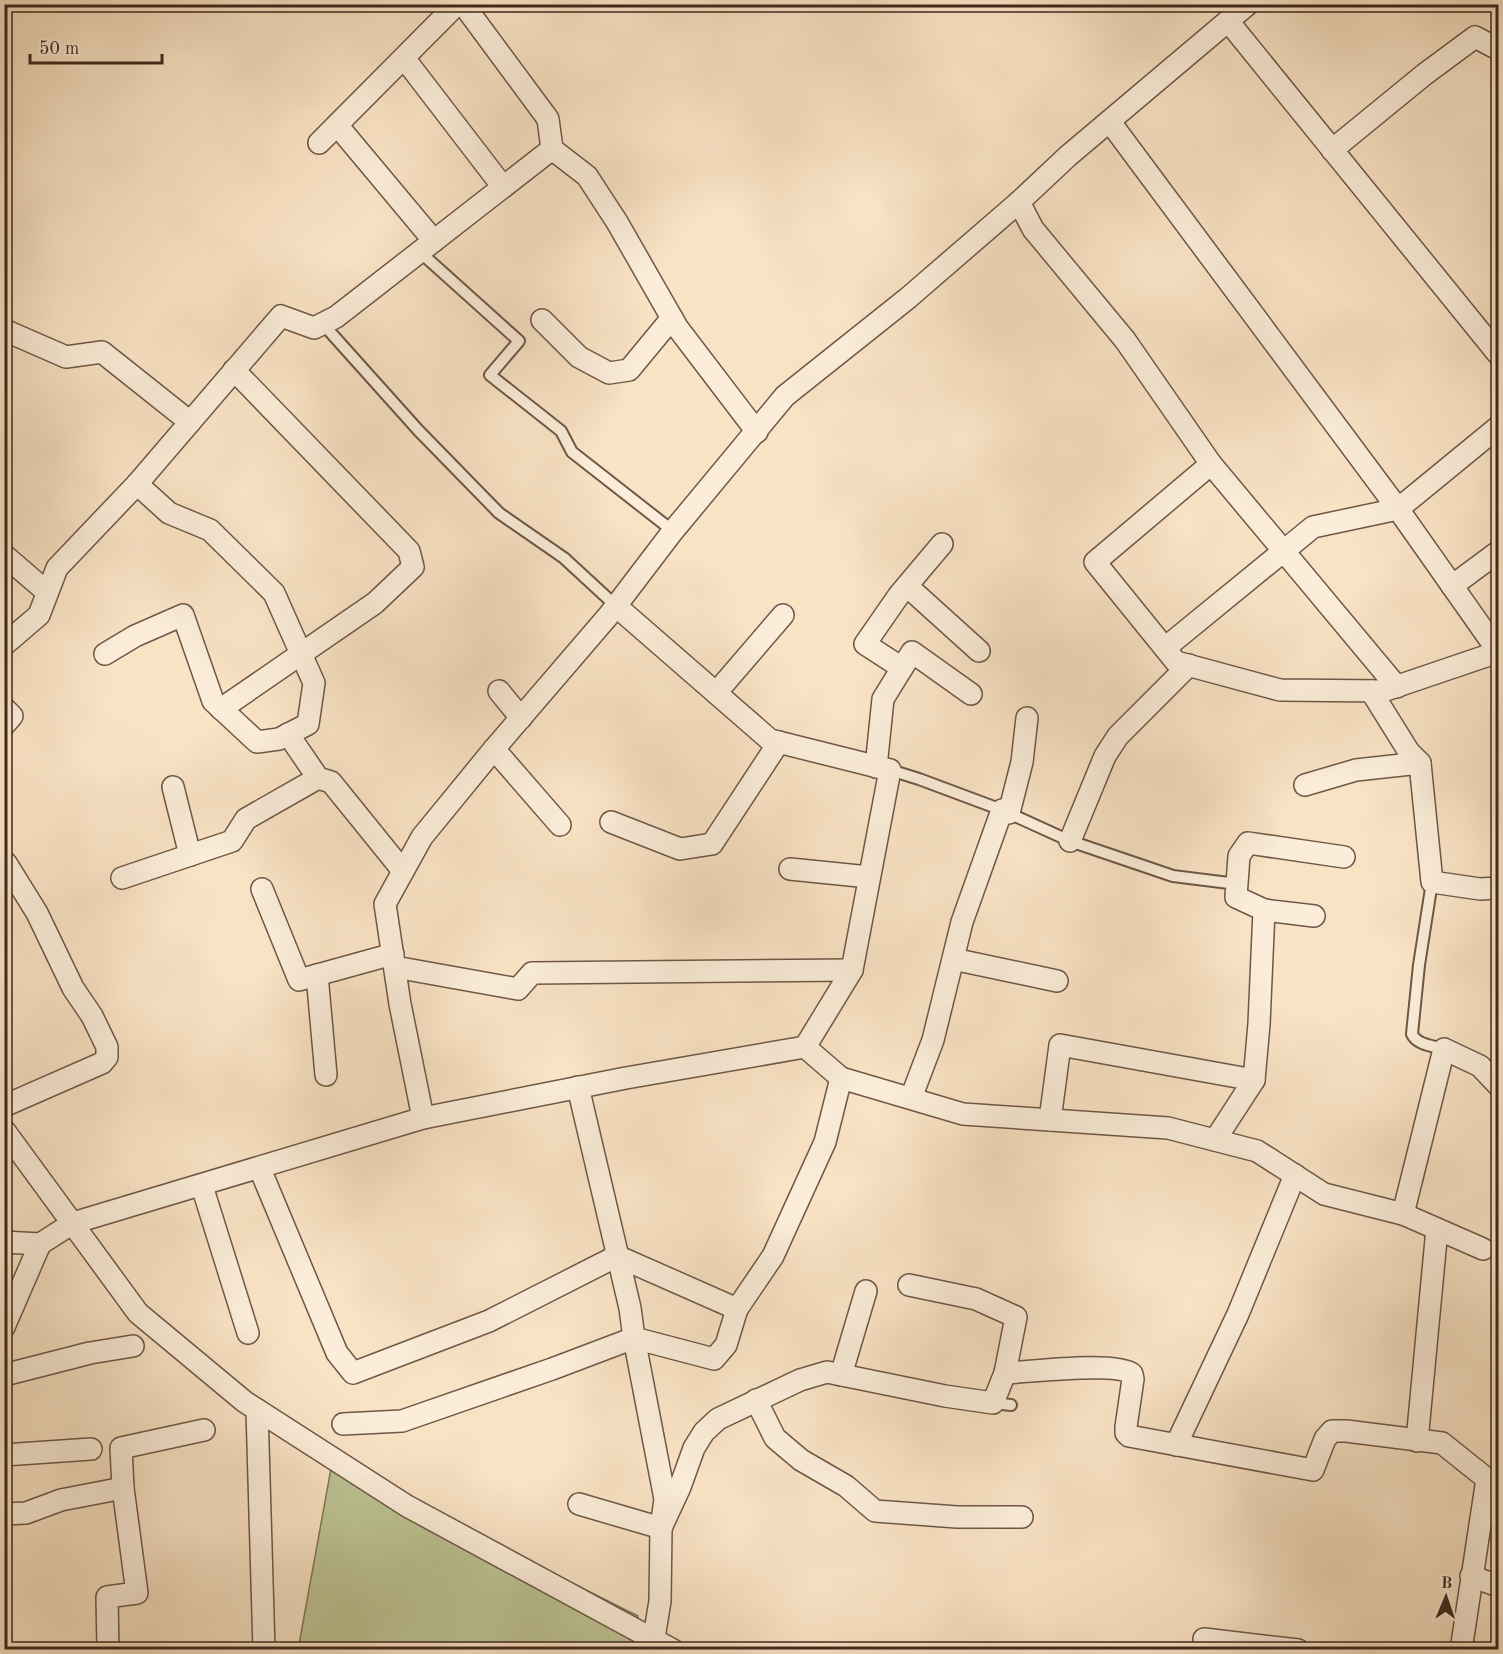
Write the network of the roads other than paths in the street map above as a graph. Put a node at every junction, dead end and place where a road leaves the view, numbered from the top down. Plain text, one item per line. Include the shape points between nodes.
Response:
1 (457, 4) edge
2 (463, 4) edge
3 (1248, 4) edge
4 (1228, 21) junction
5 (1498, 49) edge
6 (404, 58) junction
7 (1110, 122) junction
8 (337, 125) junction
9 (319, 143) dead end
10 (552, 149) junction
11 (1332, 150) junction
12 (503, 187) junction
13 (1019, 202) junction
14 (427, 247) junction
15 (672, 318) junction
16 (542, 320) dead end
17 (322, 324) junction
18 (4, 330) edge
19 (1498, 354) edge
20 (234, 370) junction
21 (190, 422) junction
22 (1498, 427) edge
23 (757, 432) junction
24 (1211, 464) junction
25 (137, 484) junction
26 (1398, 509) junction
27 (673, 531) junction
28 (942, 544) dead end
29 (1284, 551) junction
30 (1498, 552) edge
31 (4, 555) edge
32 (907, 586) junction
33 (1452, 586) junction
34 (47, 592) junction
35 (616, 606) junction
36 (783, 615) dead end
37 (4, 645) edge
38 (1165, 648) junction
39 (979, 651) dead end
40 (1498, 652) edge
41 (105, 654) dead end
42 (301, 655) junction
43 (1189, 665) junction
44 (902, 668) junction
45 (1397, 687) junction
46 (499, 691) dead end
47 (1371, 691) junction
48 (716, 693) junction
49 (971, 694) dead end
50 (4, 708) edge
51 (221, 709) junction
52 (521, 718) junction
53 (1027, 718) dead end
54 (4, 725) edge
55 (288, 734) junction
56 (779, 742) junction
57 (494, 749) junction
58 (1420, 763) junction
59 (883, 769) junction
60 (318, 778) junction
61 (1305, 785) dead end
62 (172, 787) dead end
63 (1005, 812) junction
64 (611, 822) dead end
65 (560, 825) dead end
66 (1071, 842) junction
67 (190, 855) junction
68 (1344, 857) dead end
69 (4, 864) edge
70 (790, 869) dead end
71 (403, 871) junction
72 (870, 877) junction
73 (122, 878) dead end
74 (1432, 882) junction
75 (1237, 884) junction
76 (1498, 888) edge
77 (262, 889) dead end
78 (1264, 910) junction
79 (1314, 916) dead end
80 (953, 959) junction
81 (394, 960) junction
82 (852, 970) junction
83 (317, 975) junction
84 (1057, 981) dead end
85 (805, 1047) junction
86 (1443, 1049) junction
87 (326, 1075) dead end
88 (841, 1078) junction
89 (1254, 1080) junction
90 (1498, 1085) edge
91 (578, 1087) junction
92 (911, 1098) junction
93 (4, 1106) edge
94 (423, 1118) junction
95 (1050, 1120) junction
96 (4, 1130) edge
97 (1215, 1140) junction
98 (260, 1168) junction
99 (1295, 1175) junction
100 (202, 1185) junction
101 (1403, 1214) junction
102 (73, 1223) junction
103 (1437, 1229) junction
104 (4, 1242) edge
105 (40, 1244) junction
106 (1483, 1249) dead end
107 (617, 1256) junction
108 (909, 1285) dead end
109 (866, 1291) dead end
110 (737, 1309) junction
111 (4, 1327) edge
112 (248, 1333) dead end
113 (634, 1338) junction
114 (134, 1346) dead end
115 (1005, 1373) junction
116 (4, 1375) edge
117 (841, 1375) junction
118 (756, 1400) junction
119 (257, 1410) junction
120 (343, 1424) dead end
121 (204, 1430) dead end
122 (1417, 1441) junction
123 (1176, 1445) junction
124 (91, 1449) dead end
125 (4, 1455) edge
126 (1493, 1480) edge
127 (123, 1488) junction
128 (579, 1504) dead end
129 (4, 1514) edge
130 (1022, 1516) dead end
131 (661, 1528) junction
132 (1471, 1575) junction
133 (1498, 1586) edge
134 (1204, 1639) dead end
135 (652, 1645) edge
136 (108, 1650) edge
137 (264, 1650) edge
138 (673, 1650) edge
139 (1298, 1650) edge
140 (1461, 1650) edge

1 - 6 street
2 - 10 street via 548,119
3 - 4 street
4 - 7 street
4 - 11 street
5 - 11 street via 1475,37
6 - 8 street
6 - 12 street
7 - 13 street
7 - 26 street
8 - 9 street
8 - 14 street
10 - 12 street
10 - 15 street via 586,176
11 - 19 street
12 - 14 street
13 - 23 street via 785,396
13 - 24 street via 1033,229 1125,340
14 - 17 street
14 - 27 lane via 519,341 490,375 561,431 572,452
15 - 16 street via 629,370 609,373 579,357
15 - 23 street
17 - 20 street via 314,328 281,316
17 - 35 lane via 499,513 564,558
18 - 21 street via 66,357 102,352
20 - 21 street
20 - 42 street via 409,551 414,563 375,603
21 - 25 street
22 - 26 street
23 - 27 street
24 - 29 street
24 - 38 street via 1095,562
25 - 34 street via 57,568
25 - 42 street via 169,513 210,530 274,593
26 - 29 street via 1312,527
26 - 33 street
27 - 35 street
28 - 32 street
29 - 38 street
29 - 45 street
30 - 33 street
31 - 34 street
32 - 39 street
32 - 44 street via 865,644
33 - 40 street
34 - 37 street via 39,615
35 - 48 street
35 - 52 street
36 - 48 street
38 - 43 street via 1176,662
40 - 45 street
41 - 51 street via 183,615 213,701
42 - 51 street
42 - 55 street via 314,683 308,723
43 - 47 street via 1280,690
43 - 66 street via 1118,736 1105,756
44 - 49 street via 912,652
44 - 59 street via 883,699
45 - 47 street
46 - 52 street
47 - 58 street
48 - 56 street via 770,740
50 - 54 street via 12,716
51 - 55 street via 256,742 279,740
52 - 57 street
53 - 63 street via 1022,762
55 - 60 street
56 - 59 street
56 - 64 street via 712,844 680,849
57 - 65 street
57 - 71 street via 423,837
58 - 61 street via 1356,770
58 - 74 street
59 - 63 lane
59 - 72 street
60 - 67 street via 246,819 232,841
60 - 71 street via 331,782
62 - 67 street
63 - 66 lane
63 - 80 street via 962,922
66 - 75 lane via 1173,876
67 - 73 street
68 - 75 street via 1248,843 1239,856
69 - 93 street via 37,913 73,988 92,1016 107,1047 107,1057 102,1064
70 - 72 street
71 - 81 street via 385,904
72 - 82 street
74 - 76 street
74 - 86 lane via 1412,1034 1415,1040
75 - 78 street via 1236,897
77 - 83 street via 299,980
78 - 79 street
78 - 89 street
80 - 84 street
80 - 92 street via 933,1040
81 - 82 street via 518,989 532,973
81 - 83 street
81 - 94 street
82 - 85 street
83 - 87 street
85 - 88 street
85 - 91 street
86 - 90 street via 1480,1066
86 - 101 street
88 - 92 street
88 - 110 street via 825,1142 773,1256
89 - 95 street via 1060,1045
89 - 97 street
91 - 94 street
91 - 107 street
92 - 95 street via 963,1114
94 - 98 street
95 - 97 street via 1168,1128
96 - 102 street
97 - 99 street via 1257,1151
98 - 100 street
98 - 107 street via 337,1353 353,1373 489,1321
99 - 101 street via 1324,1194
99 - 123 street via 1238,1314
100 - 102 street
100 - 112 street
101 - 103 street
102 - 105 street
102 - 119 street via 138,1313
103 - 106 street
103 - 122 street
104 - 105 street
105 - 111 street
107 - 110 street
107 - 113 street
108 - 115 street via 976,1299 1016,1317
109 - 117 street
110 - 113 street via 726,1345 714,1359
113 - 120 street via 402,1420
113 - 131 street via 665,1499
114 - 116 street
115 - 117 street via 1002,1404
115 - 123 street via 1127,1370 1132,1379 1126,1433
117 - 118 street via 827,1372
118 - 130 street via 776,1438 875,1511 957,1517
118 - 131 street via 718,1419 704,1432
119 - 135 street via 406,1506
119 - 137 street
121 - 127 street via 121,1448
122 - 123 street via 1332,1431 1313,1470
122 - 126 street via 1442,1443
124 - 125 street
126 - 132 street
127 - 129 street via 61,1500 26,1513
127 - 136 street via 137,1593 107,1597
128 - 131 street
131 - 135 street via 660,1601
132 - 133 street
132 - 140 street
134 - 139 street
135 - 138 street

